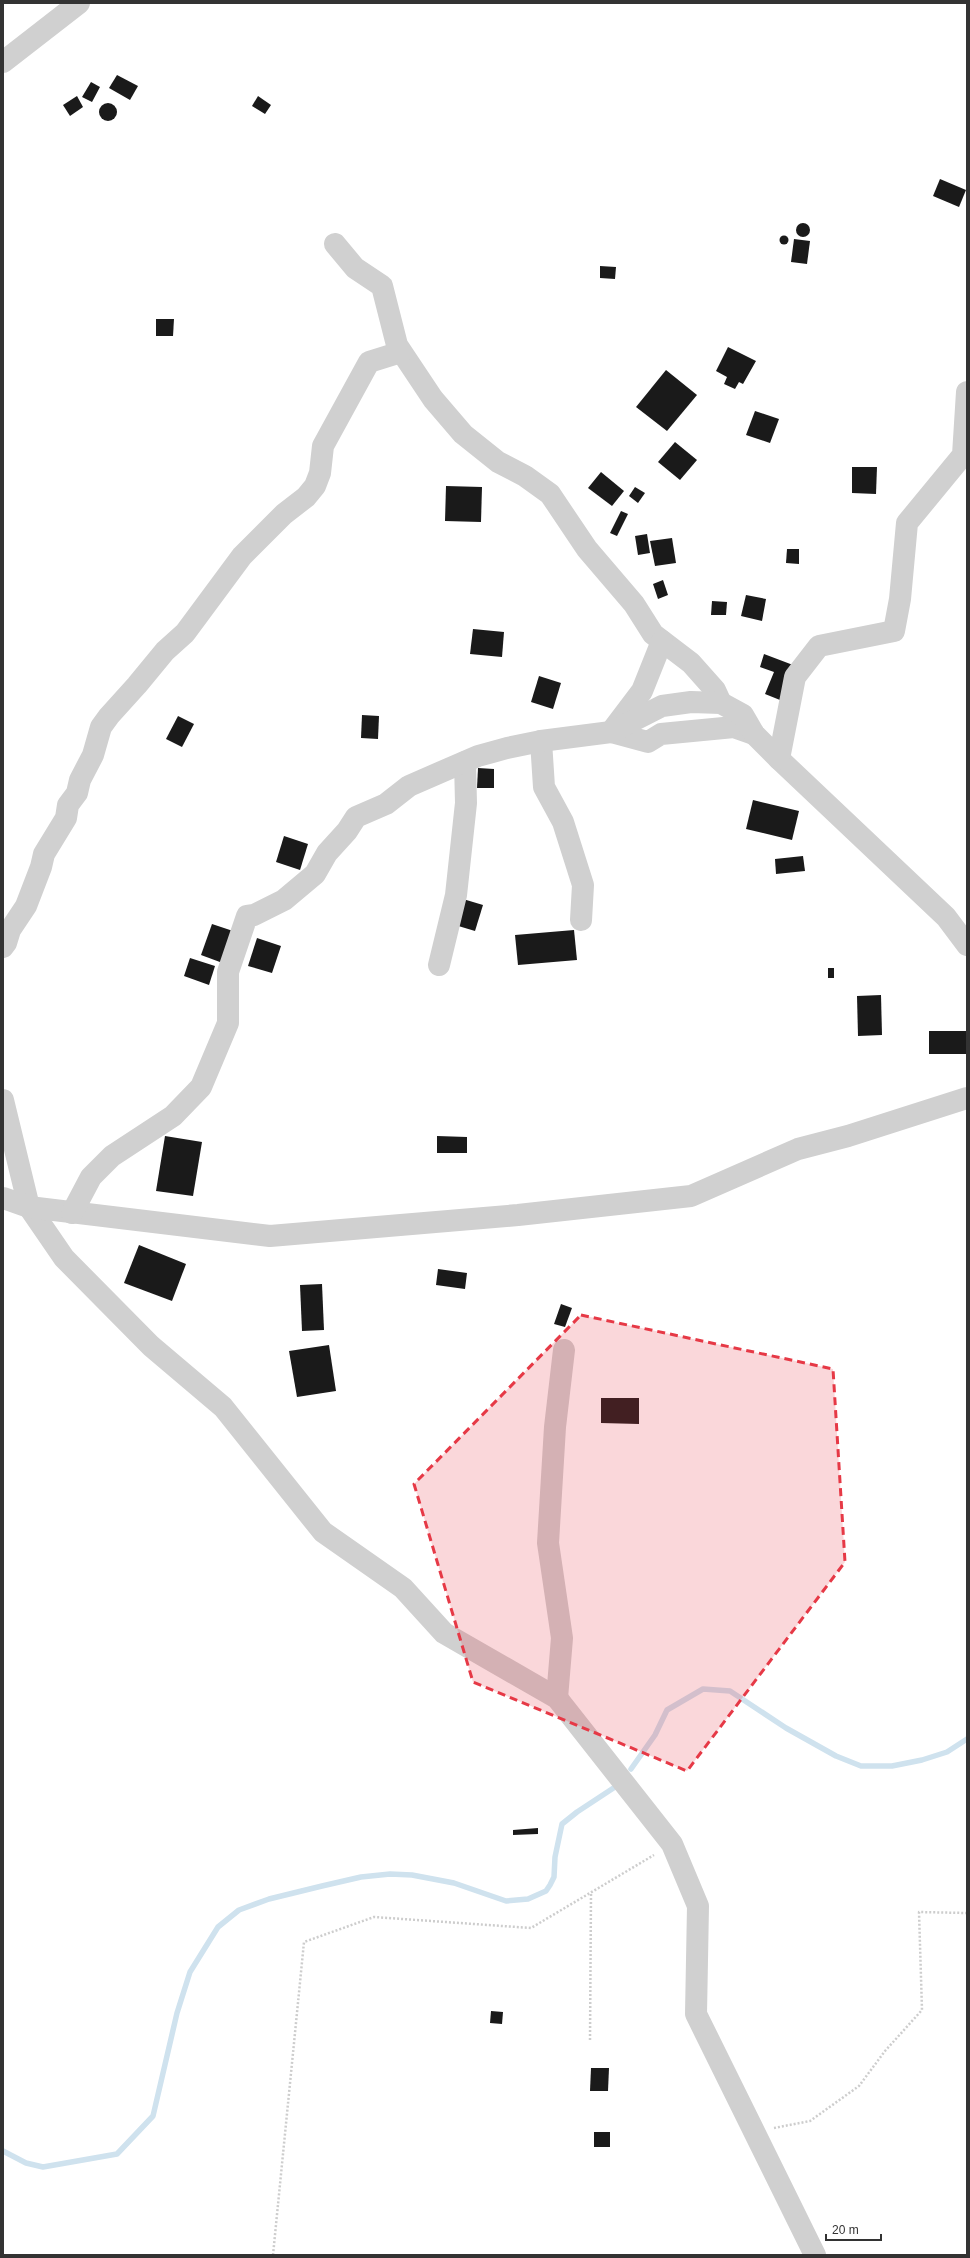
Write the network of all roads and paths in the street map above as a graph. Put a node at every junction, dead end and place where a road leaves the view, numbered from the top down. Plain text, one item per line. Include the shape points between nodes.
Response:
1 (79, 3) edge
2 (3, 62) edge
3 (334, 244) dead end
4 (401, 352) junction
5 (967, 392) edge
6 (966, 430) edge
7 (662, 641) junction
8 (721, 703) junction
9 (611, 732) junction
10 (754, 734) junction
11 (542, 740) junction
12 (779, 759) junction
13 (465, 762) junction
14 (581, 920) dead end
15 (967, 945) edge
16 (3, 947) edge
17 (439, 965) dead end
18 (967, 1098) edge
19 (3, 1100) edge
20 (3, 1198) edge
21 (29, 1207) junction
22 (72, 1213) junction
23 (564, 1350) dead end
24 (557, 1698) junction
25 (672, 1844) junction
26 (591, 1892) junction
27 (967, 1912) edge
28 (590, 2040) dead end
29 (754, 2131) junction
30 (273, 2255) edge
31 (815, 2255) edge

1 - 2 street
3 - 4 street via 355,268 382,286
4 - 7 street via 433,399 463,434 498,462 525,476 550,494 587,549 634,604 653,634
4 - 16 street via 370,362 323,446 320,473 315,486 242,556 185,632 164,651 101,727 93,755 80,780 77,793 68,805 66,818 44,854 26,906 10,930
5 - 6 street
6 - 12 street via 963,455 907,523 900,599 894,631 819,646 795,677
7 - 8 street via 691,663 715,690
7 - 9 street via 642,691
8 - 9 street via 691,702 662,706
8 - 10 street via 743,715
9 - 10 street via 648,742 661,734 734,727
9 - 11 street
10 - 12 street
11 - 13 street
11 - 14 street via 544,787 563,822 583,885
12 - 15 street via 946,917
13 - 17 street via 466,803 456,895
13 - 22 street via 409,786 386,804 356,817 327,853 315,874 284,900 247,916 228,972 228,1023 201,1087 173,1116 112,1156 91,1177
18 - 22 street via 798,1149 691,1196 518,1215 270,1236
19 - 21 street
20 - 21 street
21 - 22 street
21 - 24 street via 64,1258 151,1346 223,1407 323,1532 403,1588 444,1633
23 - 24 street via 555,1427 548,1543 562,1638
24 - 25 street
25 - 26 path
25 - 29 street via 698,1906 696,2014
26 - 28 path
26 - 30 path via 531,1928 374,1917 304,1942
27 - 29 path via 919,1912 922,2010 885,2051 859,2086 810,2121
29 - 31 street

